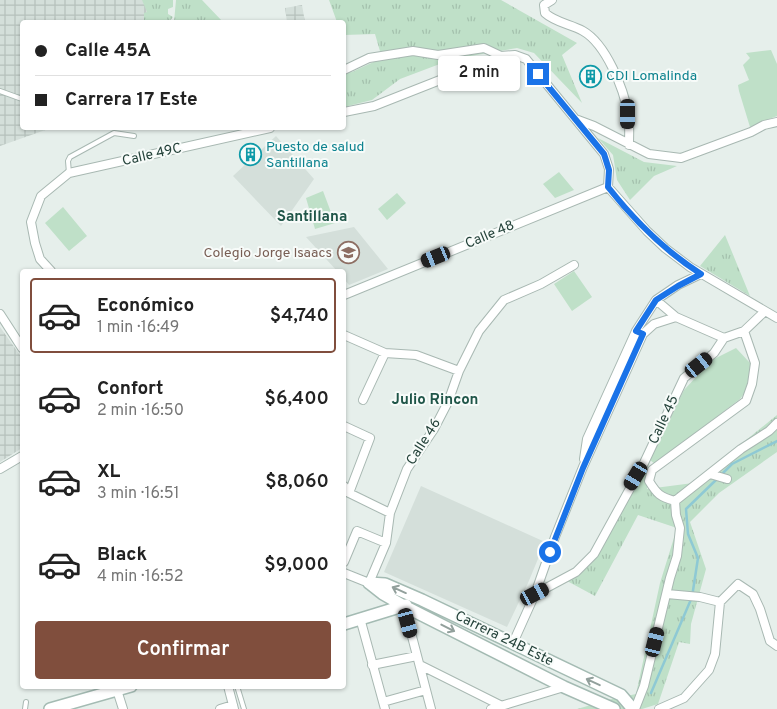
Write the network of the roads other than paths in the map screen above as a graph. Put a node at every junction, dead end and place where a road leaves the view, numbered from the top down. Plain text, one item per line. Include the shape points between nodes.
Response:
1 (552, 0) edge
2 (501, 56) junction
3 (346, 69) edge
4 (0, 91) edge
5 (20, 97) edge
6 (346, 112) edge
7 (576, 120) junction
8 (777, 122) edge
9 (261, 130) edge
10 (134, 136) dead end
11 (629, 145) junction
12 (69, 174) junction
13 (608, 187) junction
14 (574, 265) dead end
15 (49, 269) edge
16 (701, 274) junction
17 (346, 294) edge
18 (656, 300) junction
19 (764, 312) junction
20 (0, 314) edge
21 (676, 317) junction
22 (777, 318) edge
23 (744, 331) junction
24 (639, 333) junction
25 (346, 336) edge
26 (724, 338) junction
27 (20, 345) edge
28 (385, 353) junction
29 (459, 371) junction
30 (363, 400) dead end
31 (777, 423) edge
32 (346, 427) edge
33 (587, 439) junction
34 (595, 442) junction
35 (20, 457) edge
36 (644, 463) junction
37 (583, 468) junction
38 (0, 469) edge
39 (652, 470) junction
40 (710, 474) junction
41 (727, 479) dead end
42 (346, 489) edge
43 (349, 493) junction
44 (675, 501) junction
45 (390, 514) junction
46 (386, 543) junction
47 (346, 557) edge
48 (346, 574) edge
49 (369, 583) junction
50 (535, 594) junction
51 (667, 594) junction
52 (422, 600) junction
53 (720, 602) junction
54 (404, 606) junction
55 (360, 618) junction
56 (346, 623) edge
57 (512, 643) junction
58 (777, 646) edge
59 (417, 656) junction
60 (372, 665) junction
61 (420, 665) junction
62 (564, 687) junction
63 (120, 689) edge
64 (229, 689) edge
65 (238, 689) edge
66 (117, 690) junction
67 (426, 690) junction
68 (26, 702) dead end
69 (384, 706) edge
70 (502, 706) junction
71 (233, 707) edge
72 (25, 709) edge
73 (50, 709) edge
74 (122, 709) edge
75 (220, 709) edge
76 (244, 709) edge
77 (431, 709) edge
78 (491, 709) edge
79 (614, 709) edge
80 (634, 709) edge
81 (659, 709) edge

1 - 11 street via 544,5 545,13 584,32 607,55 628,114
2 - 3 street via 484,48 438,55 413,51 369,58
2 - 6 street via 374,106
2 - 7 street via 515,55 526,59
4 - 5 lane
7 - 11 street
7 - 13 street via 604,154 609,170
8 - 11 street via 681,158 649,154
9 - 12 street, Calle 49C
10 - 12 lane via 114,133 70,157
12 - 15 street, Calle 49C via 41,196 32,222 40,259
13 - 16 street via 665,248
13 - 17 street, Calle 48
14 - 29 street, Calle 46 via 504,300 479,331
16 - 18 street
16 - 19 street
18 - 21 street
18 - 24 street
19 - 22 street
19 - 23 street
20 - 27 street
21 - 24 street
21 - 26 street
23 - 26 street
23 - 39 street via 755,363 746,400
24 - 33 street
24 - 34 street
25 - 28 street
26 - 36 street, Calle 45 via 714,353 684,378
28 - 29 street via 416,355
28 - 30 street
29 - 45 street, Calle 46 via 434,429 407,469
31 - 40 street
32 - 43 street via 370,438
33 - 34 street
33 - 37 street
34 - 37 street
35 - 38 street
36 - 39 street
36 - 50 street, Calle 45 via 594,554 576,572
37 - 50 street
39 - 44 street via 649,481 660,496
40 - 41 street
40 - 44 street
42 - 43 street
43 - 45 street
44 - 51 street via 680,528
45 - 46 street, Calle 46
46 - 47 street via 357,531
46 - 49 street, Calle 46
48 - 49 street
52 -> 49 main road, Carrera 24B Este via 386,584
49 - 54 main road
50 - 57 street
51 - 53 street
51 - 80 street via 644,686
52 - 54 main road
52 - 57 main road, Carrera 24B Este
53 - 58 street via 738,584 753,594 770,641
53 - 81 street via 715,654 709,670 684,698
54 - 55 main road
54 - 59 street
54 -> 62 main road
55 - 56 main road
55 - 60 street
80 -> 57 main road, Carrera 24B Este via 622,695
59 - 60 street
59 - 61 street
60 - 69 street
61 - 67 street
61 - 70 street
62 - 70 street
62 - 79 main road
63 - 66 main road
64 - 71 street
65 - 76 lane
66 - 73 main road
66 - 74 street
67 - 69 street
67 - 77 street
68 - 72 lane
70 - 78 street
71 - 75 street

